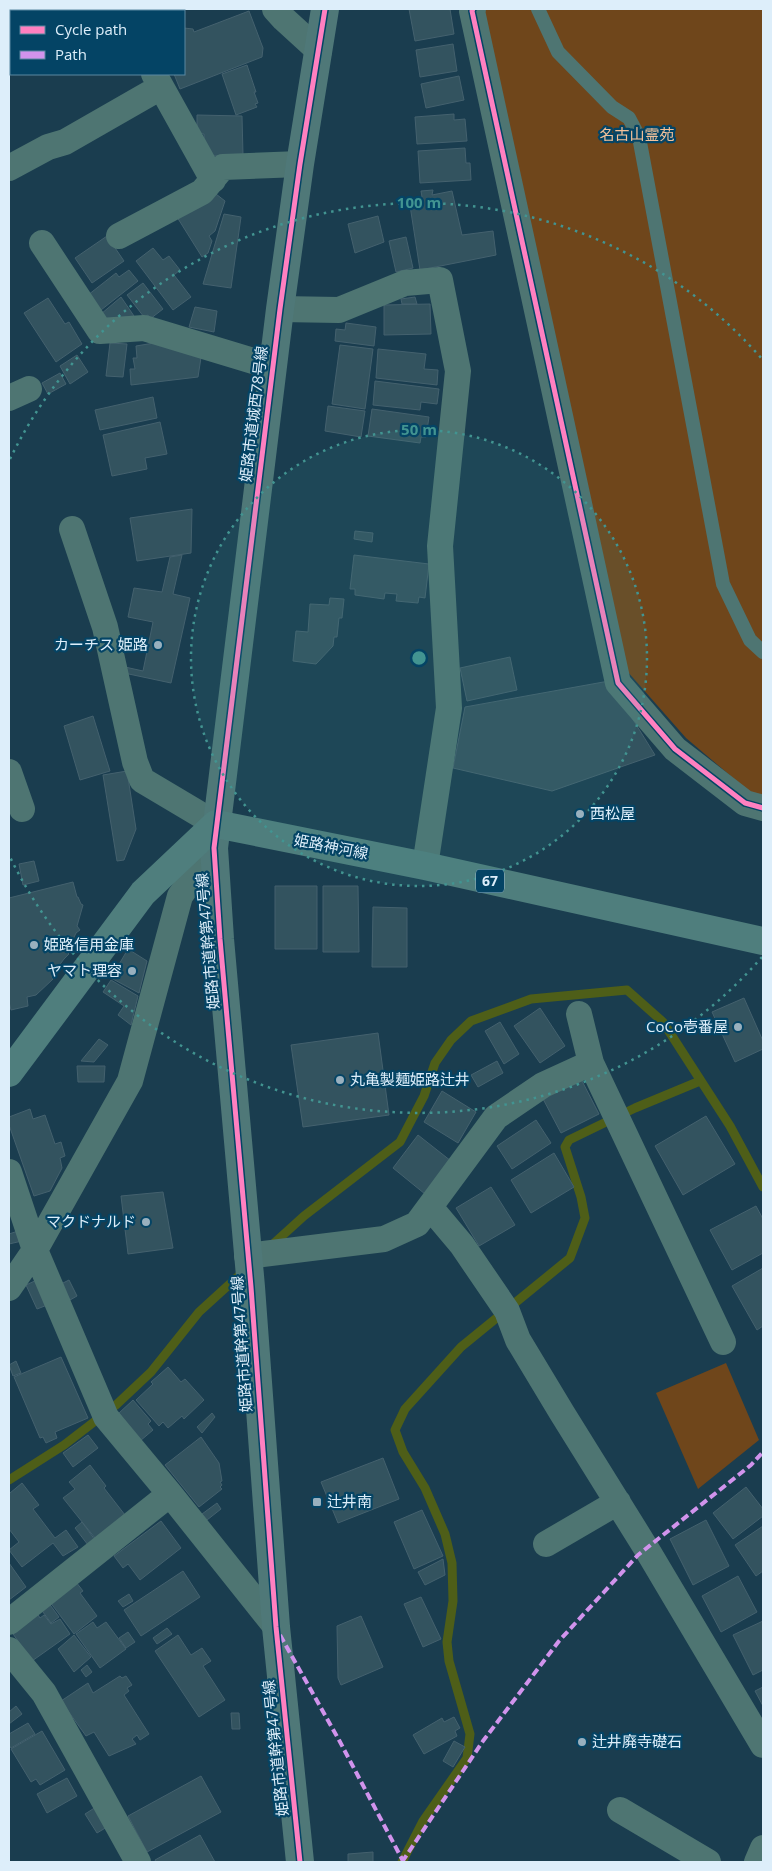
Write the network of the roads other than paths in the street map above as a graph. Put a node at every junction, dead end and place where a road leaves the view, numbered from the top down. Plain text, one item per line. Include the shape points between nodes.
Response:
1 (275, 9) edge
2 (325, 9) edge
3 (473, 9) edge
4 (538, 9) edge
5 (318, 51) junction
6 (158, 80) edge
7 (300, 164) junction
8 (9, 168) edge
9 (213, 180) junction
10 (119, 236) dead end
11 (42, 243) dead end
12 (280, 309) junction
13 (272, 367) junction
14 (72, 529) dead end
15 (763, 652) edge
16 (9, 772) edge
17 (763, 808) edge
18 (22, 810) dead end
19 (215, 836) junction
20 (425, 866) junction
21 (763, 941) edge
22 (579, 1014) dead end
23 (591, 1063) junction
24 (9, 1073) edge
25 (9, 1172) edge
26 (430, 1207) junction
27 (35, 1250) junction
28 (248, 1256) junction
29 (9, 1288) edge
30 (723, 1342) dead end
31 (170, 1494) junction
32 (618, 1502) junction
33 (546, 1544) dead end
34 (9, 1622) edge
35 (276, 1627) junction
36 (9, 1650) edge
37 (763, 1745) edge
38 (620, 1810) dead end
39 (763, 1848) edge
40 (138, 1862) edge
41 (300, 1862) edge
42 (708, 1862) edge
43 (757, 1862) edge

1 - 5 street
2 - 5 street, 姫路市道城西78号線
3 - 17 street via 618,683 675,748 745,803
4 - 15 lane via 558,52 612,107 629,118 639,137 723,584 750,640
5 - 7 street, 姫路市道城西78号線
6 - 8 street via 65,142 48,147
6 - 9 street
7 - 9 street via 223,168
7 - 12 street, 姫路市道城西78号線
9 - 10 street via 202,192
11 - 13 street via 100,332 144,328
12 - 13 street, 姫路市道城西78号線
12 - 20 street via 339,310 405,283 440,280 458,371 440,546 449,708
13 - 19 street, 姫路市道城西78号線
14 - 19 street via 105,628 135,762 142,780
16 - 18 street
19 - 20 main road, 姫路神河線 / 67
19 - 24 main road via 143,893
19 - 27 street via 180,896 130,1081
19 - 28 street, 姫路市道幹第47号線 via 218,911
20 - 21 main road, 姫路神河線 / 67
22 - 23 street
23 - 26 street via 543,1085 496,1117
23 - 30 street
25 - 27 street
26 - 28 street via 417,1224 384,1239
26 - 32 street via 462,1245 507,1311 518,1340
27 - 29 street
27 - 31 street via 106,1417
28 - 35 street, 姫路市道幹第47号線
31 - 34 street
31 - 35 street
32 - 33 street
32 - 37 street
35 - 41 street, 姫路市道幹第47号線
36 - 40 street via 44,1693
38 - 42 street
39 - 43 street

